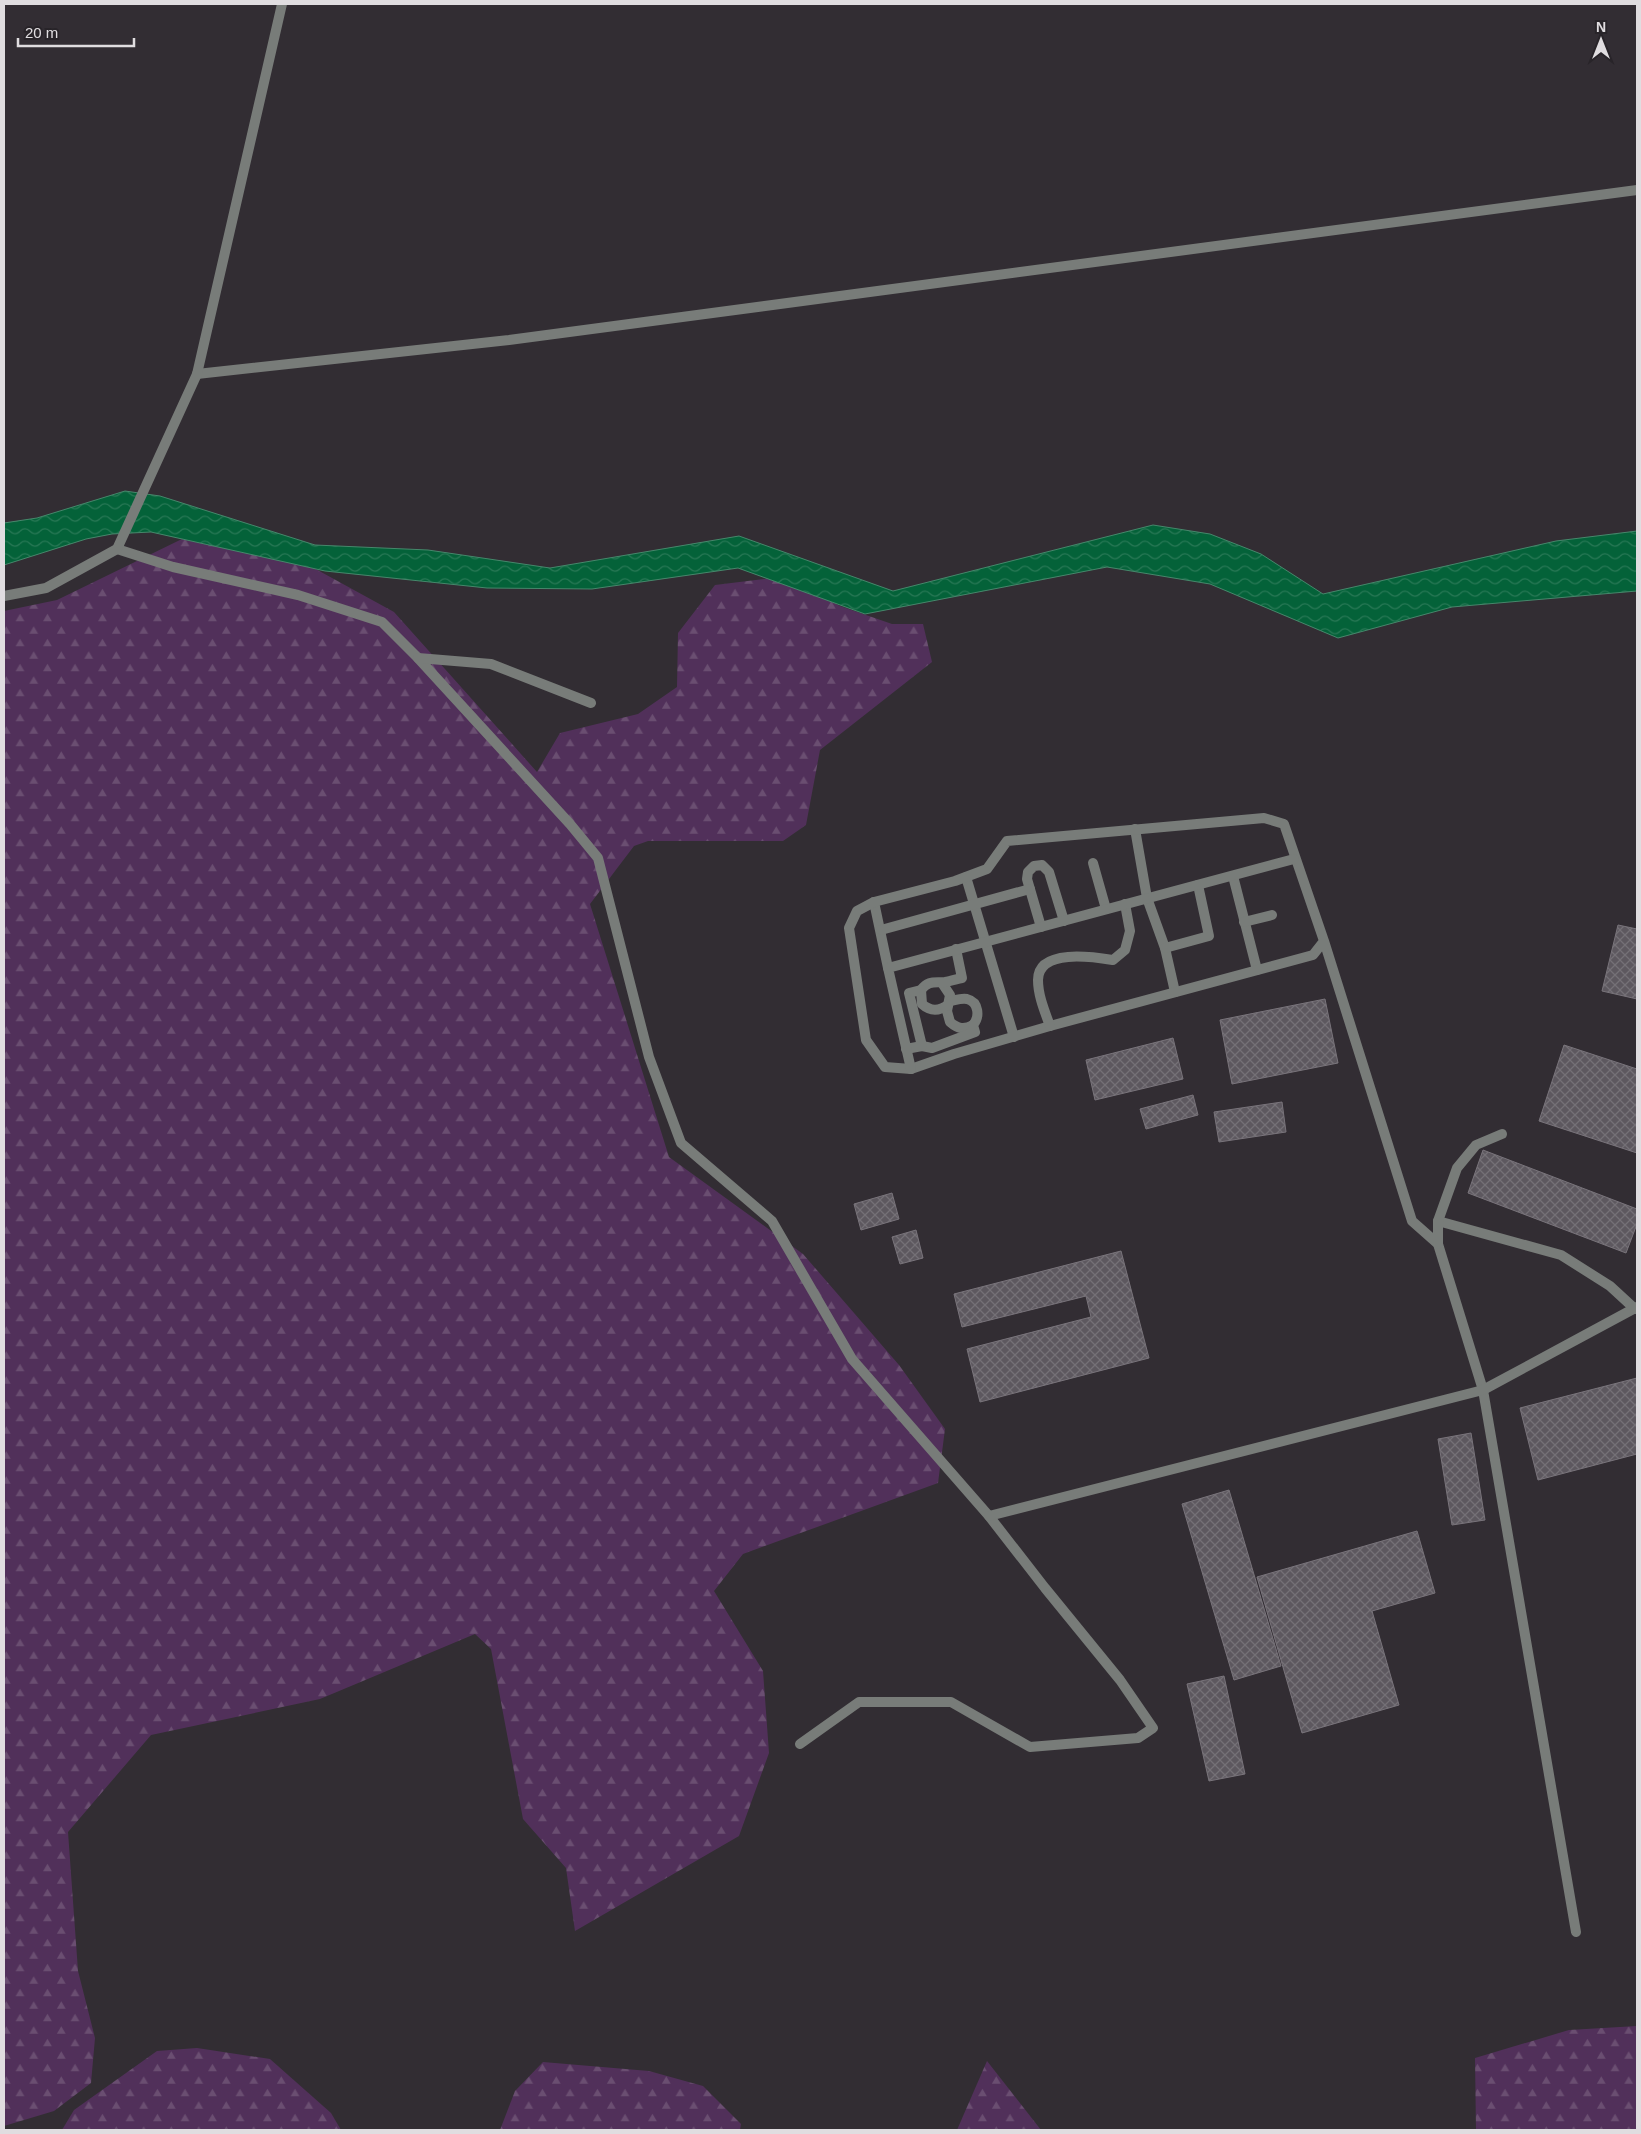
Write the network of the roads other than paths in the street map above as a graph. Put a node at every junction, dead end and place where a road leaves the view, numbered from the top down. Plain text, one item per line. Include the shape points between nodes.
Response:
1 (282, 4) edge
2 (1637, 190) edge
3 (197, 374) junction
4 (117, 549) junction
5 (4, 596) edge
6 (418, 658) junction
7 (591, 703) dead end
8 (1135, 830) junction
9 (1294, 859) junction
10 (1093, 863) dead end
11 (1233, 876) junction
12 (966, 877) junction
13 (1198, 885) junction
14 (1030, 889) junction
15 (1147, 898) junction
16 (874, 902) junction
17 (974, 904) junction
18 (1125, 904) junction
19 (1106, 909) junction
20 (1272, 915) dead end
21 (1064, 921) junction
22 (1244, 922) junction
23 (1041, 927) junction
24 (881, 930) junction
25 (985, 941) junction
26 (1324, 941) junction
27 (1165, 948) junction
28 (956, 949) junction
29 (888, 968) junction
30 (1257, 970) junction
31 (942, 982) junction
32 (921, 990) junction
33 (1175, 992) junction
34 (949, 1003) junction
35 (973, 1025) junction
36 (1050, 1026) junction
37 (1014, 1036) junction
38 (922, 1046) junction
39 (906, 1049) junction
40 (910, 1069) junction
41 (1502, 1134) dead end
42 (1438, 1221) junction
43 (1438, 1244) junction
44 (1636, 1308) edge
45 (1483, 1390) junction
46 (990, 1516) junction
47 (800, 1744) dead end
48 (1576, 1932) dead end

1 - 3 street
2 - 3 street via 519,339
3 - 4 street
4 - 5 street via 46,588
4 - 6 street via 173,567 298,595 382,622
6 - 7 street via 491,664
6 - 46 street via 598,858 649,1057 681,1143 772,1221 852,1359
8 - 9 street via 1264,818 1284,824
8 - 12 street via 1007,841 987,869
8 - 15 street
9 - 11 street
9 - 26 street
10 - 19 street
11 - 13 street
11 - 22 street
12 - 16 street
12 - 17 street
13 - 15 street
13 - 27 street via 1209,936
14 - 17 street
14 - 21 street via 1028,872 1034,866 1042,866 1050,872
14 - 23 street
15 - 18 street
15 - 27 street
16 - 24 street
16 - 40 street via 857,910 849,928 866,1040 884,1067
17 - 24 street
17 - 25 street
18 - 19 street
18 - 36 street via 1130,931 1125,950 1113,960 1072,956 1042,968 1038,979
19 - 21 street
20 - 22 street
21 - 23 street
22 - 30 street
23 - 25 street
24 - 29 street
25 - 28 street
25 - 37 street
26 - 30 street via 1313,955
26 - 43 street via 1412,1221
27 - 33 street
28 - 29 street
28 - 31 street via 962,978
29 - 39 street
30 - 33 street
31 - 32 street via 928,982
31 - 34 street via 949,990
32 - 34 street via 922,1004 930,1010 940,1010
32 - 38 street via 909,993
33 - 36 street
34 - 35 street via 948,1017 954,1026 964,1029
34 - 35 street via 965,999 973,1003 978,1017
35 - 38 street via 975,1032 932,1048
36 - 37 street
37 - 40 street
38 - 39 street
39 - 40 street
41 - 42 street via 1476,1145 1457,1168
42 - 43 street
42 - 44 street via 1561,1255 1610,1286
43 - 45 street
44 - 45 street
45 - 46 street
45 - 48 street
46 - 47 street via 1120,1680 1153,1728 1138,1738 1030,1747 950,1702 859,1702

